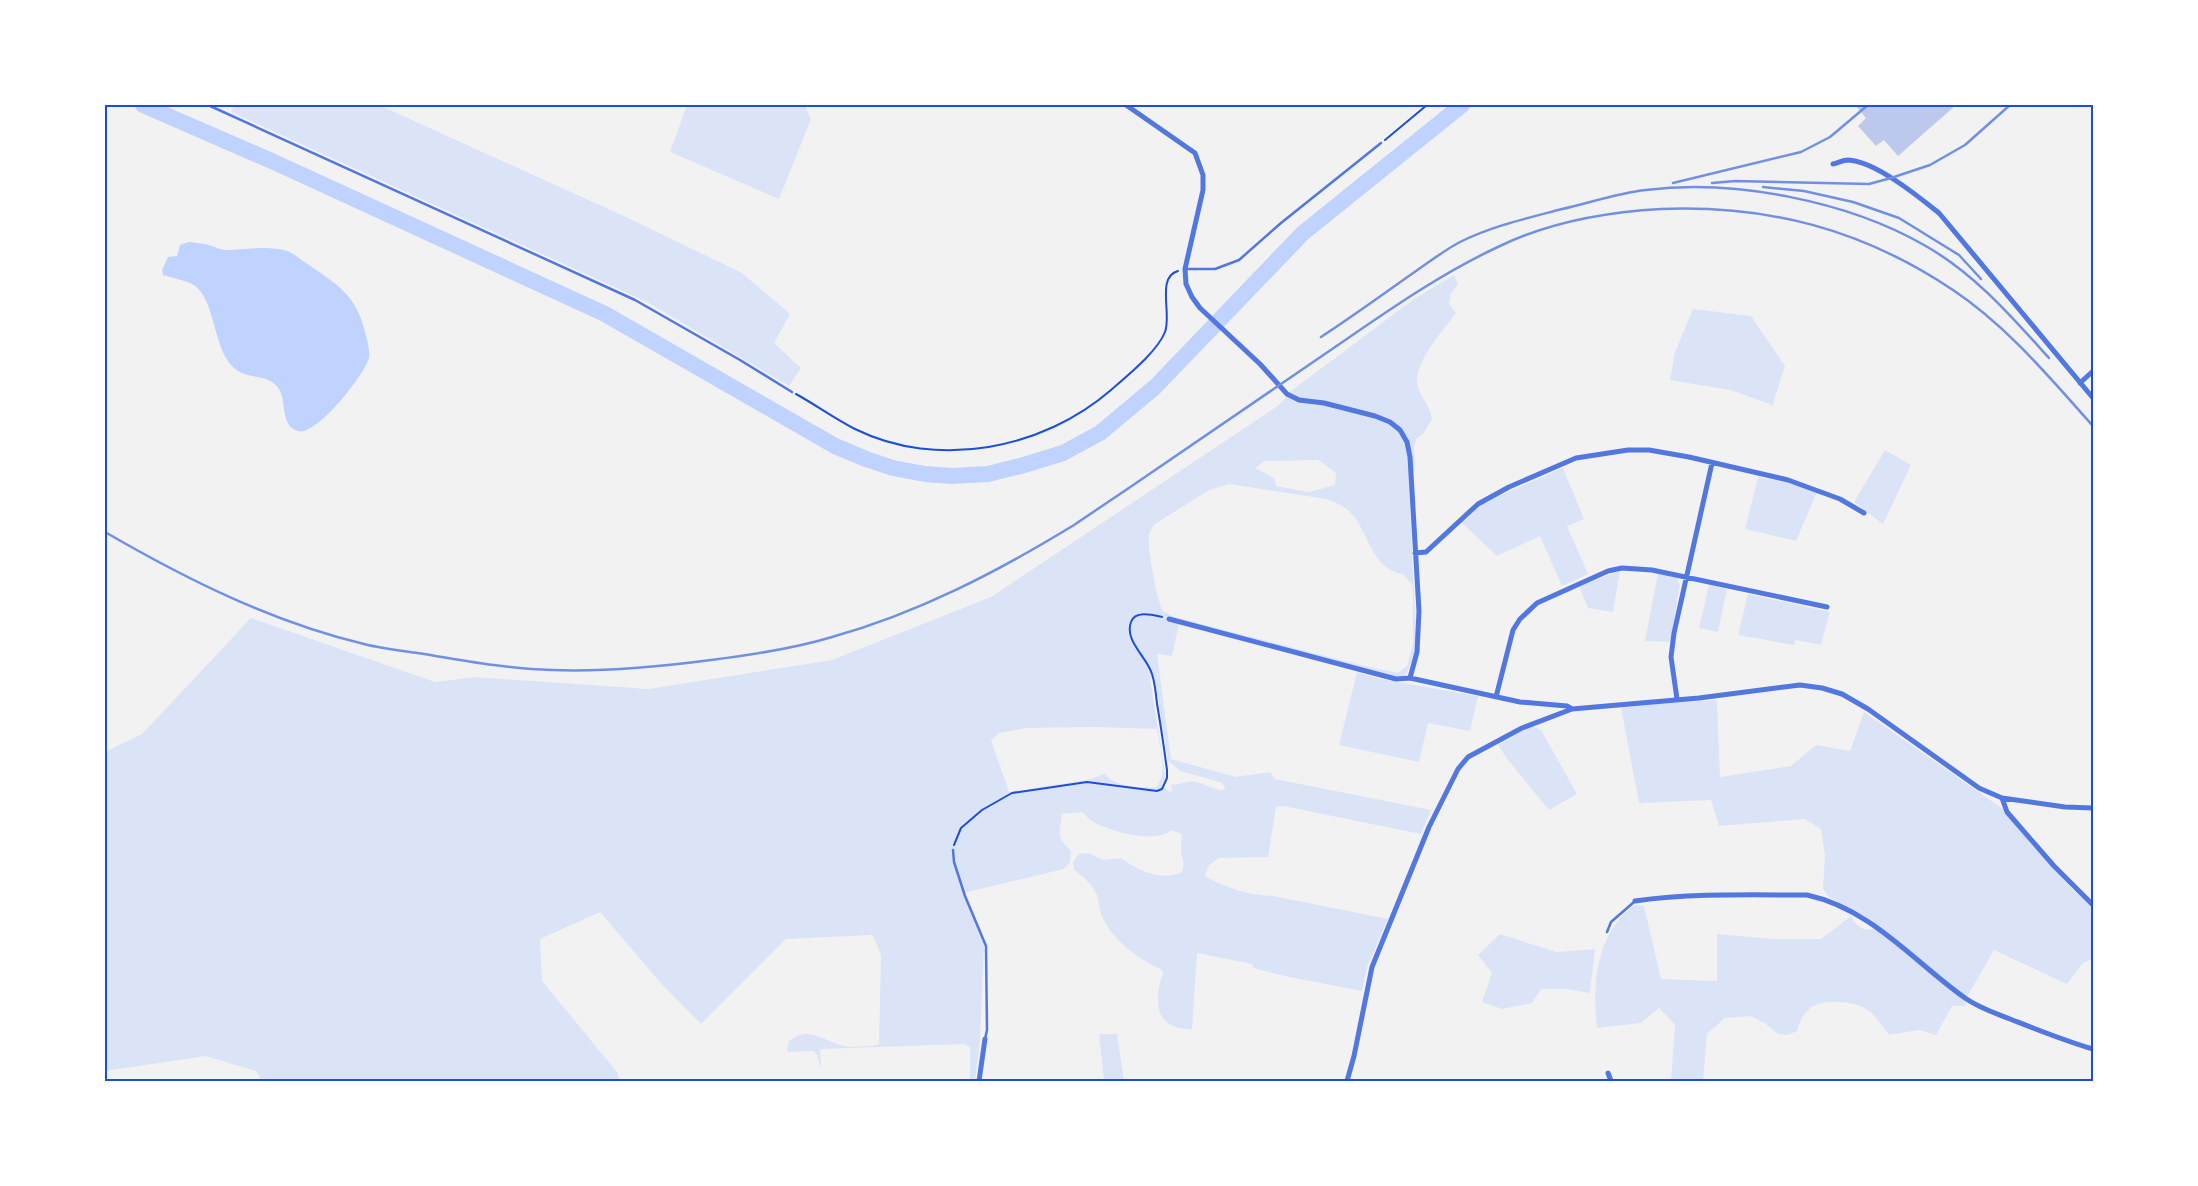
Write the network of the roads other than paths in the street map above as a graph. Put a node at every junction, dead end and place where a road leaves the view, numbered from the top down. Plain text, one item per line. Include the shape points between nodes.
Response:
1 (208, 105) edge
2 (1126, 105) edge
3 (1380, 143) road end
4 (1833, 164) dead end
5 (1185, 269) junction
6 (2093, 371) edge
7 (2080, 383) junction
8 (792, 392) road end
9 (2093, 398) edge
10 (1712, 463) junction
11 (1864, 513) dead end
12 (1416, 554) junction
13 (1686, 577) junction
14 (1828, 607) dead end
15 (1169, 619) road end
16 (1410, 678) junction
17 (1496, 697) junction
18 (1677, 699) junction
19 (1572, 709) junction
20 (2002, 798) junction
21 (2093, 808) edge
22 (953, 850) road end
23 (1635, 901) joint
24 (2093, 905) edge
25 (1607, 932) dead end
26 (985, 1039) joint
27 (2093, 1049) edge
28 (1608, 1072) dead end
29 (979, 1081) edge
30 (1347, 1081) edge
31 (1611, 1081) edge

1 - 8 lane via 635,300
2 - 5 street via 1195,154 1203,175 1203,190
3 - 5 lane via 1239,260 1215,269
4 - 7 street via 1847,160 1858,162 1885,174 1939,213
5 - 12 street via 1186,284 1200,308 1287,394 1299,400 1375,416 1400,430 1410,457
6 - 7 street
7 - 9 street
10 - 11 street via 1817,489
10 - 12 street via 1649,450 1576,458 1478,504 1426,552
10 - 13 street
12 - 16 street via 1418,644
13 - 14 street
13 - 17 street via 1622,568 1608,571 1537,603 1513,630
13 - 18 street via 1671,657
15 - 16 street via 1349,668 1396,679
16 - 17 street
17 - 19 street
18 - 19 street
18 - 20 street via 1800,685 1842,694 1979,788
19 - 30 street via 1486,746 1468,757 1458,770 1429,827 1372,967
20 - 21 street
20 - 24 street via 2007,812
22 - 26 lane via 965,896 986,946
23 - 25 lane via 1615,918
23 - 27 street via 1667,896 1819,897 1873,924 1966,999 2051,1036
26 - 29 street
28 - 31 street

